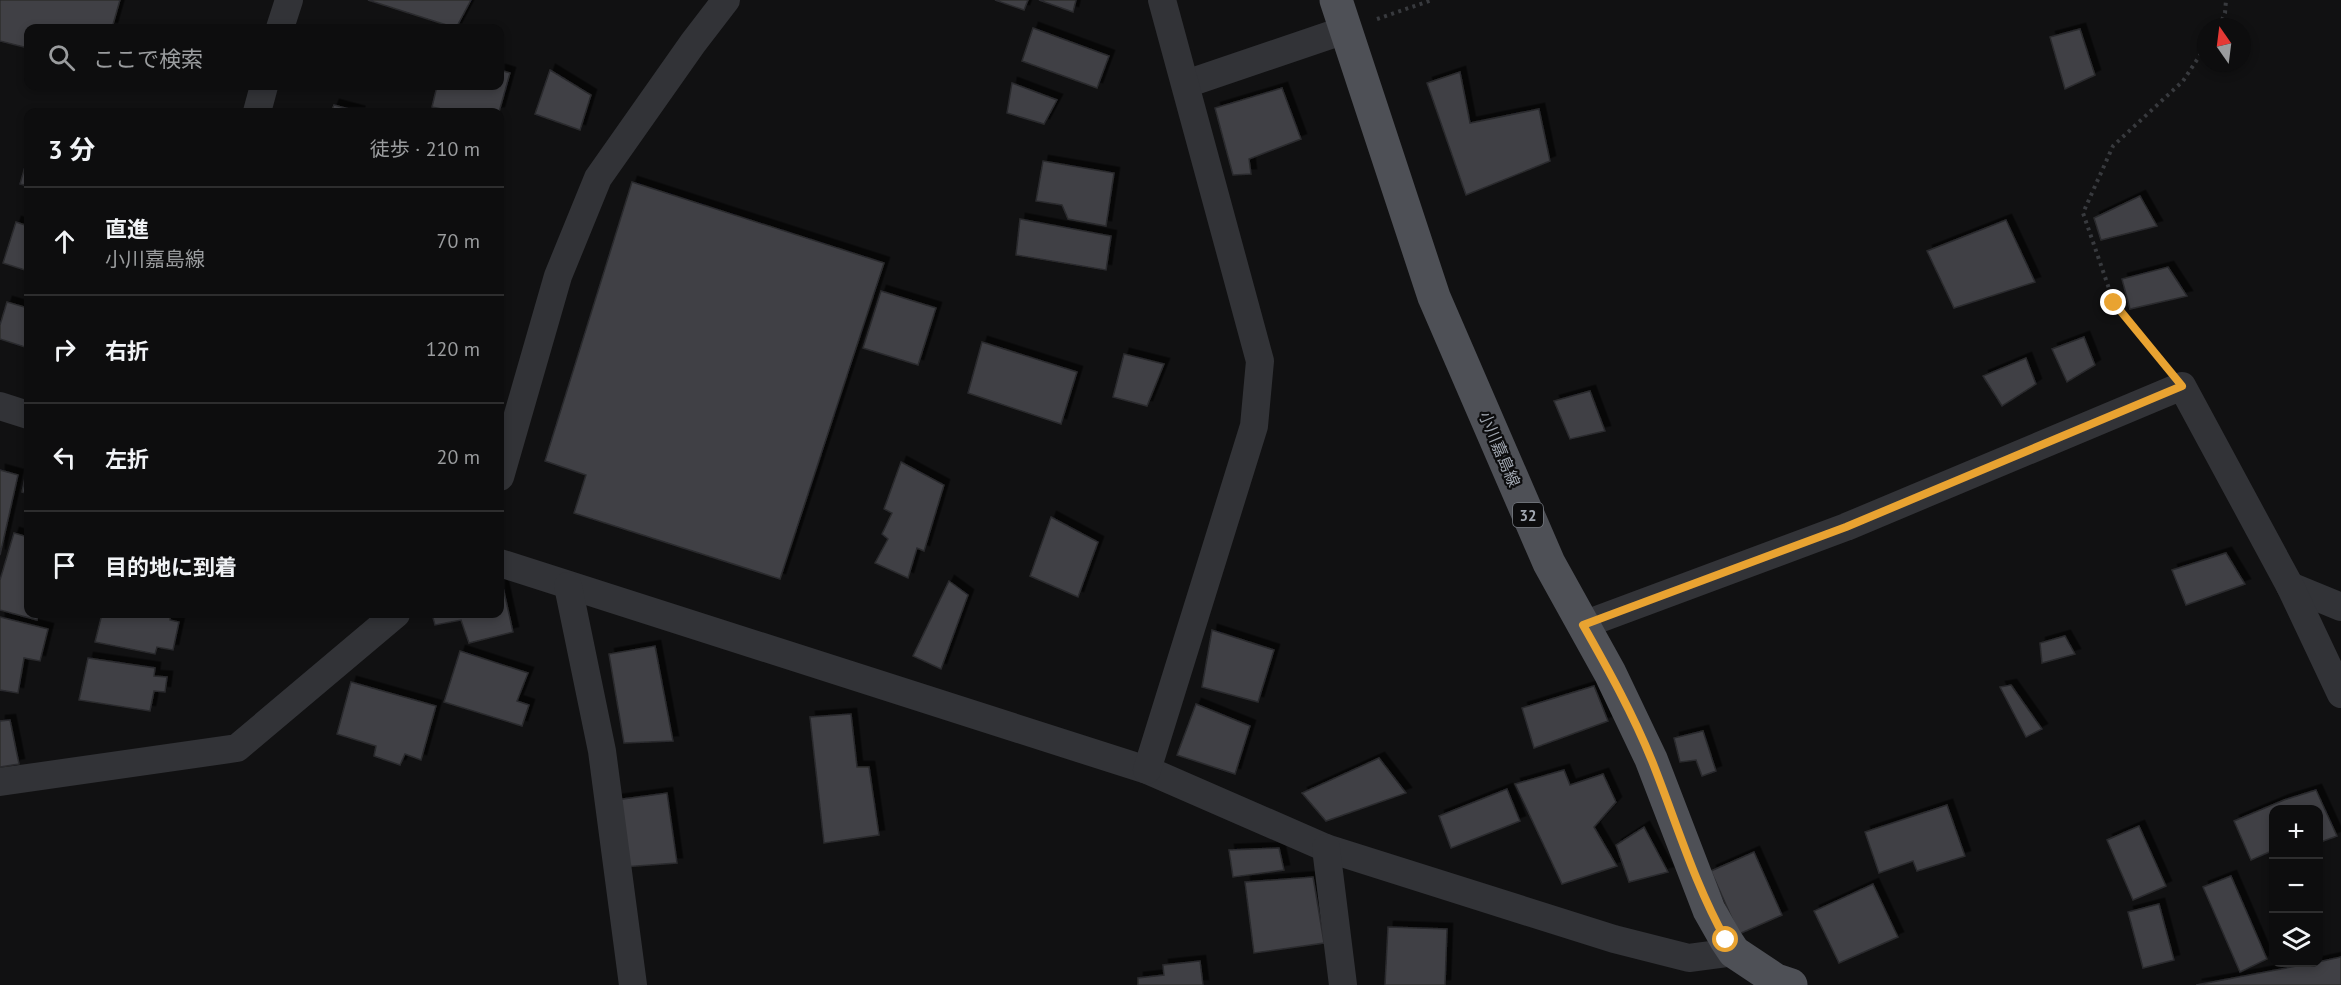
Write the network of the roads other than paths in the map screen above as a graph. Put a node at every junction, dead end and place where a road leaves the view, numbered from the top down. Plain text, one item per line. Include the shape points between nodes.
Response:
1 (289, 0) edge
2 (726, 0) edge
3 (1162, 0) edge
4 (1340, 15) edge
5 (281, 24) edge
6 (1186, 84) junction
7 (263, 90) edge
8 (257, 108) edge
9 (0, 406) edge
10 (24, 414) edge
11 (504, 463) edge
12 (504, 564) edge
13 (568, 586) junction
14 (2290, 586) junction
15 (2341, 607) edge
16 (391, 618) edge
17 (1583, 625) junction
18 (2341, 694) edge
19 (1147, 770) junction
20 (0, 782) edge
21 (1326, 848) junction
22 (1734, 952) junction
23 (633, 985) edge
24 (1343, 985) edge
25 (1791, 985) edge

1 - 5 street
2 - 11 street via 598,178 558,276
3 - 6 street
4 - 6 street
4 - 17 main road, 小川嘉島線 / 32 via 1434,297 1549,563
6 - 19 street via 1260,361 1254,426
7 - 8 street
9 - 10 street
12 - 13 street
13 - 19 street
13 - 23 street via 602,751
14 - 15 street
14 - 17 street via 2182,386 1846,527
14 - 18 street
16 - 20 street via 237,748
17 - 22 main road, 小川嘉島線 / 32 via 1651,759 1709,910
19 - 21 street
21 - 22 street via 1657,950 1689,958
21 - 24 street
22 - 25 main road, 小川嘉島線 / 32 via 1776,980

